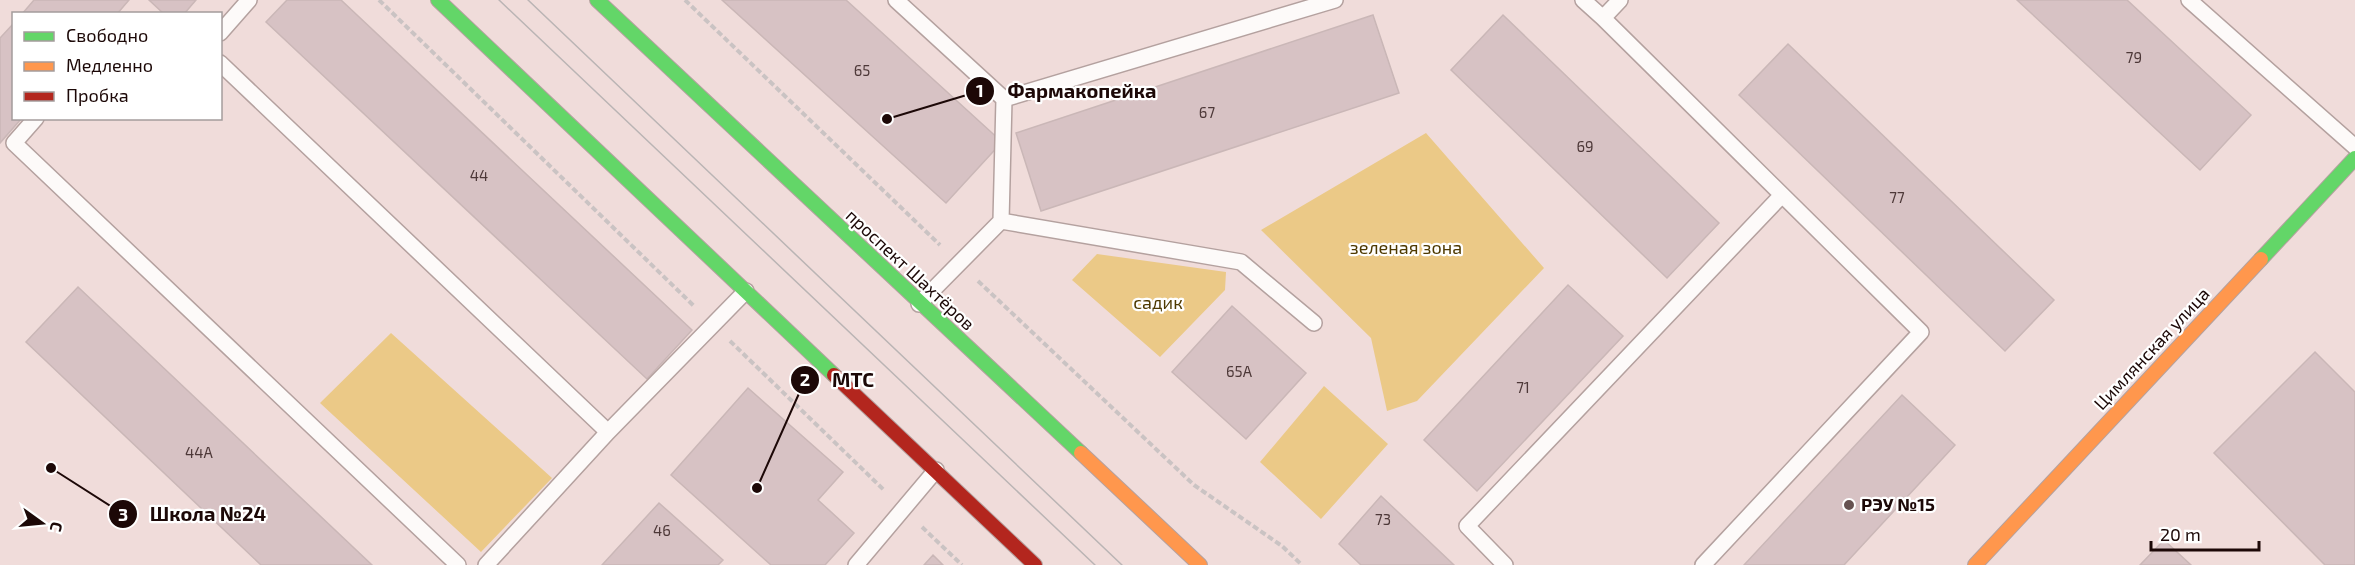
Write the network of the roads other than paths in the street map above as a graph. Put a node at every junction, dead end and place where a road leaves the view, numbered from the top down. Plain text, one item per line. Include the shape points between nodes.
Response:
1 (249, 0) edge
2 (438, 0) edge
3 (597, 0) edge
4 (896, 0) edge
5 (1335, 0) edge
6 (1583, 0) edge
7 (1620, 0) edge
8 (2189, 0) edge
9 (1603, 18) junction
10 (222, 31) edge
11 (222, 65) edge
12 (1004, 99) junction
13 (34, 120) edge
14 (2355, 147) edge
15 (2355, 158) edge
16 (1782, 195) junction
17 (1001, 221) junction
18 (746, 291) junction
19 (919, 304) junction
20 (1314, 323) dead end
21 (608, 432) junction
22 (936, 470) junction
23 (1980, 564) edge
24 (458, 565) edge
25 (486, 565) edge
26 (856, 565) edge
27 (1035, 565) edge
28 (1200, 565) edge
29 (1505, 565) edge
30 (1703, 565) edge

1 - 10 lane
2 - 18 main road
3 - 19 main road, проспект Шахтёров
4 - 12 lane
5 - 12 lane
6 - 9 lane
7 - 9 lane
8 - 14 lane
9 - 16 lane
11 - 21 lane
12 - 17 lane
13 - 24 lane via 14,143
15 - 23 main road, Цимлянская улица
16 - 29 lane via 1467,526
16 - 30 lane via 1921,332
17 - 19 lane
17 - 20 lane via 1242,262
18 - 21 lane
18 - 22 main road
19 - 28 main road, проспект Шахтёров
21 - 25 lane
22 - 26 lane
22 - 27 main road

